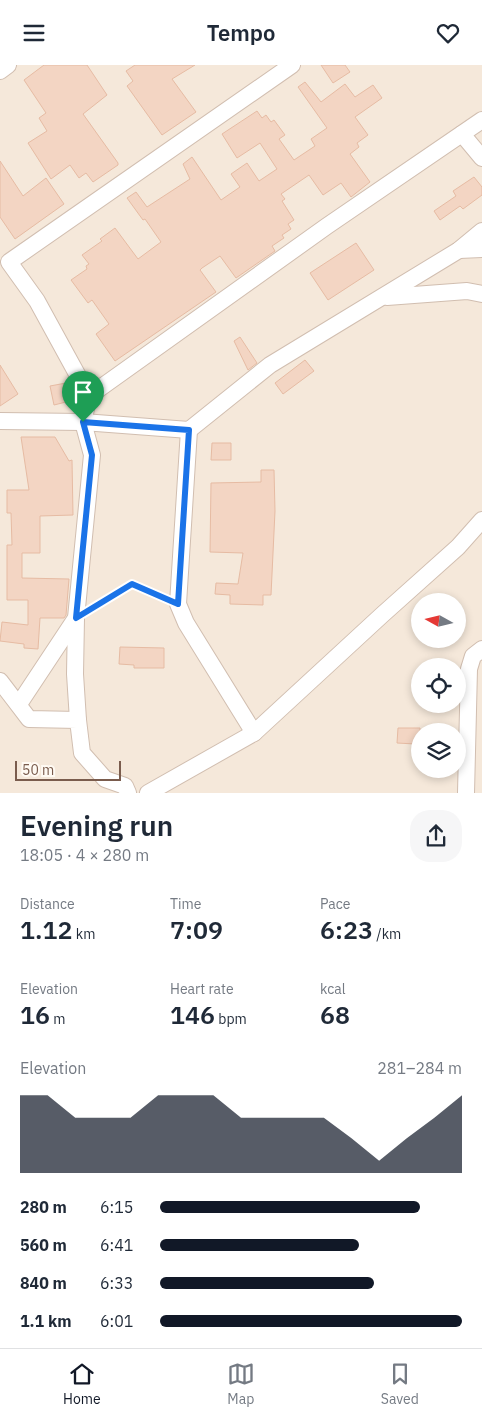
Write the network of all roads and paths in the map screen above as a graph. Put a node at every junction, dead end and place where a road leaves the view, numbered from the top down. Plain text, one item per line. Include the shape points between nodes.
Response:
1 (8, 65) edge
2 (292, 65) edge
3 (0, 71) edge
4 (482, 120) edge
5 (462, 134) junction
6 (482, 158) edge
7 (482, 231) edge
8 (482, 249) edge
9 (459, 250) junction
10 (5, 256) edge
11 (482, 294) edge
12 (383, 297) junction
13 (89, 396) junction
14 (0, 421) edge
15 (83, 422) junction
16 (189, 430) junction
17 (482, 520) edge
18 (178, 604) junction
19 (76, 618) junction
20 (482, 649) edge
21 (0, 681) edge
22 (19, 704) junction
23 (78, 720) junction
24 (254, 733) junction
25 (128, 793) edge
26 (148, 793) edge
27 (466, 793) edge

1 - 3 street
2 - 10 street
4 - 5 street
5 - 6 street
5 - 13 street
7 - 9 street
8 - 9 street
9 - 12 street
10 - 13 street via 37,301
11 - 12 street via 467,291
12 - 16 street via 270,365
13 - 15 street
14 - 15 street
15 - 16 street
15 - 19 street via 92,455
16 - 18 street
17 - 24 street via 458,547
18 - 19 path via 132,584
18 - 24 street via 186,623
19 - 22 street
19 - 23 street via 74,674
20 - 27 street via 473,656 469,669
21 - 22 street
22 - 23 street via 29,719
23 - 25 street via 82,753 105,779 125,786
24 - 26 street

